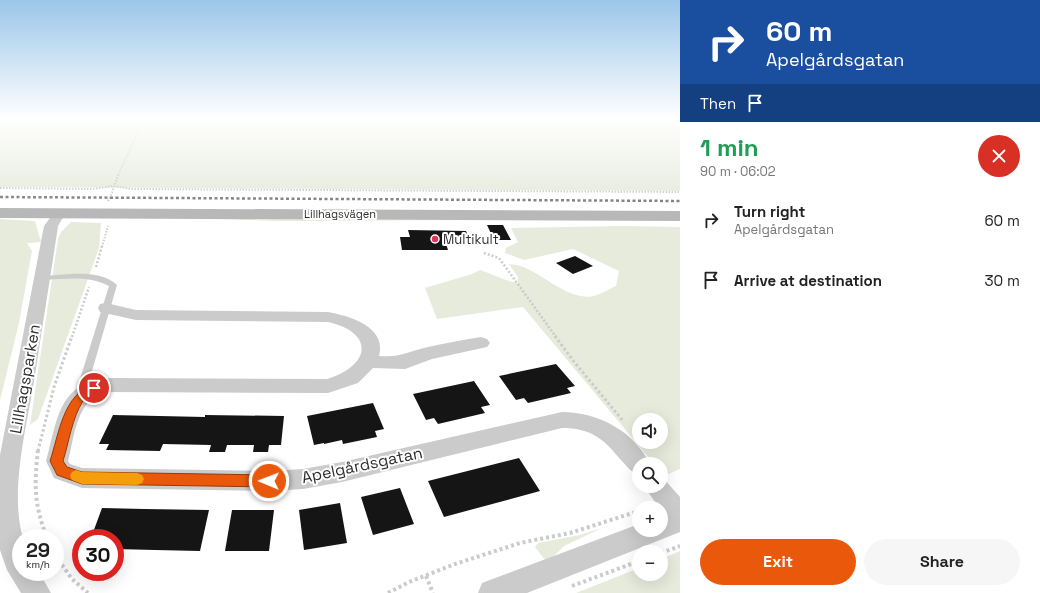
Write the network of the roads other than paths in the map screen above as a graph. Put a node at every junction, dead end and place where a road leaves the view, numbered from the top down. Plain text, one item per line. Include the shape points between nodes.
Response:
1 (0, 213) edge
2 (59, 214) junction
3 (680, 216) edge
4 (44, 278) junction
5 (106, 308) junction
6 (481, 343) dead end
7 (368, 361) junction
8 (80, 396) junction
9 (632, 457) edge
10 (662, 493) edge
11 (680, 516) edge
12 (680, 520) edge
13 (668, 525) edge
14 (637, 537) edge
15 (12, 546) edge
16 (29, 581) edge
17 (37, 593) edge
18 (492, 593) edge

1 - 2 street, Lillhagsvägen
2 - 3 street, Lillhagsvägen via 111,209 254,214
2 - 4 street, Lillhagsparken via 51,226
4 - 5 lane via 93,276 113,285
4 - 15 street, Lillhagsparken via 8,486 6,515
5 - 7 street via 136,315 339,319 356,326 367,336 371,344 371,357
5 - 8 lane
6 - 7 street via 428,353 405,362
7 - 8 street via 350,378 328,386 107,385 94,388
8 - 9 street, Apelgårdsgatan via 72,409 57,461 62,471 82,478 269,481 303,479 562,420 576,419 596,425 615,437
10 - 11 street
12 - 13 street
14 - 18 street
16 - 17 street, Lillhagsparken

